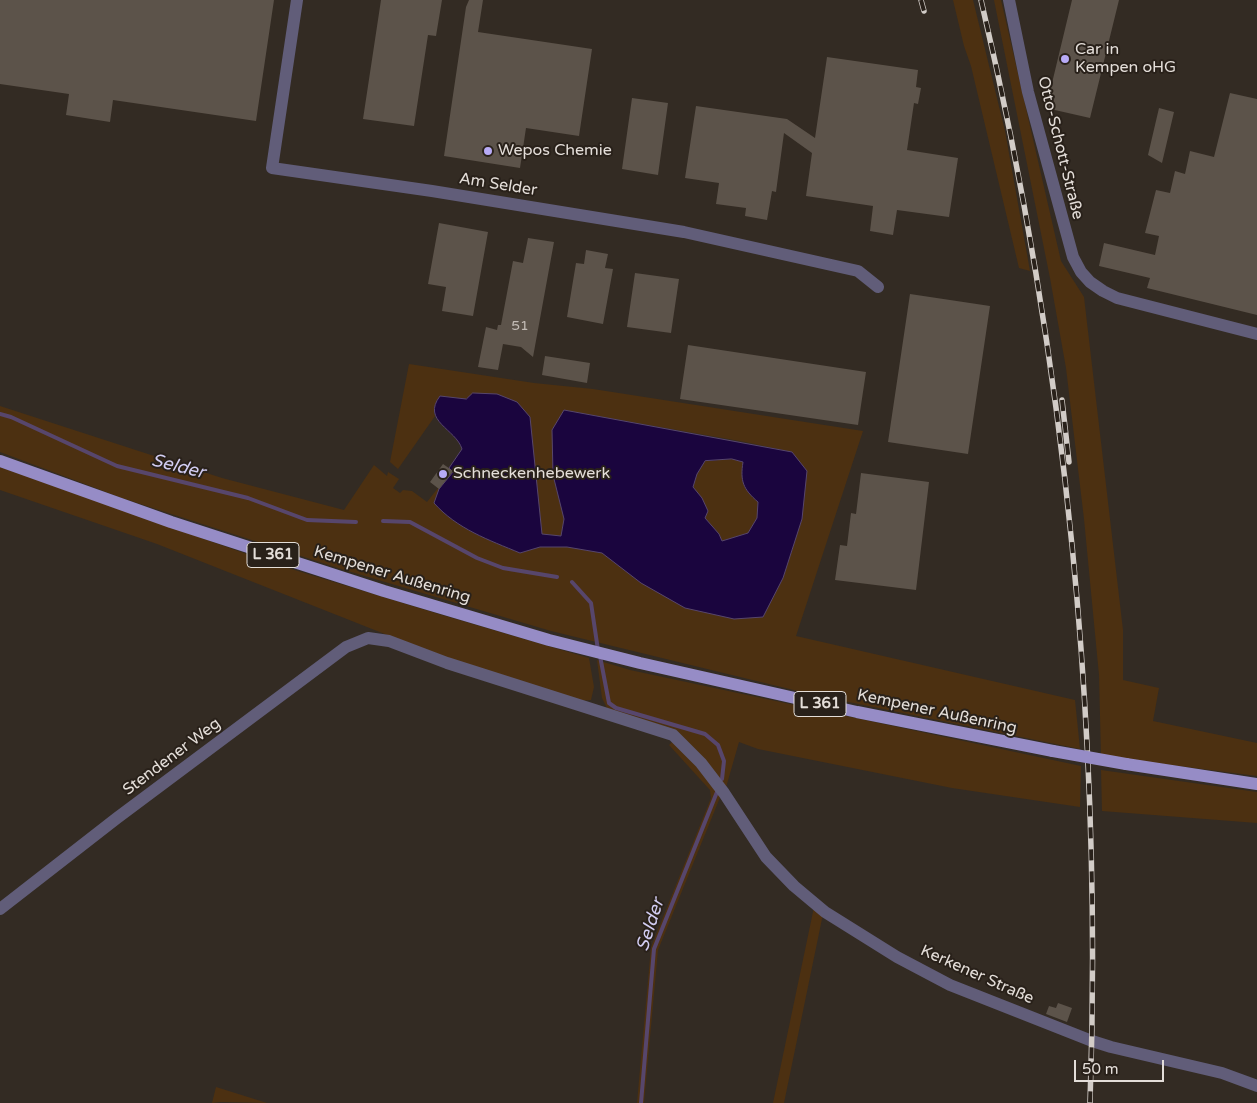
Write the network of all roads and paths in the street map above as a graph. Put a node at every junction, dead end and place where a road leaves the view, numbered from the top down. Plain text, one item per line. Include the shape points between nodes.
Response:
1 (297, 0) edge
2 (1009, 0) edge
3 (878, 287) dead end
4 (1257, 334) edge
5 (0, 461) edge
6 (368, 638) joint
7 (1257, 784) edge
8 (0, 909) edge
9 (1257, 1086) edge

1 - 3 street, Am Selder via 272,168 684,232 858,271
2 - 4 street, Otto-Schott-Straße via 1028,92 1073,257 1081,272 1103,291 1136,304
5 - 7 main road, Kempener Außenring / L 361, bridge via 171,522 549,640 857,712 1053,752
6 - 8 street, Stendener Weg via 346,647
6 - 9 street, Kerkener Straße via 389,641 447,663 673,735 701,763 766,856 794,886 825,912 897,957 950,985 1092,1041 1222,1073

